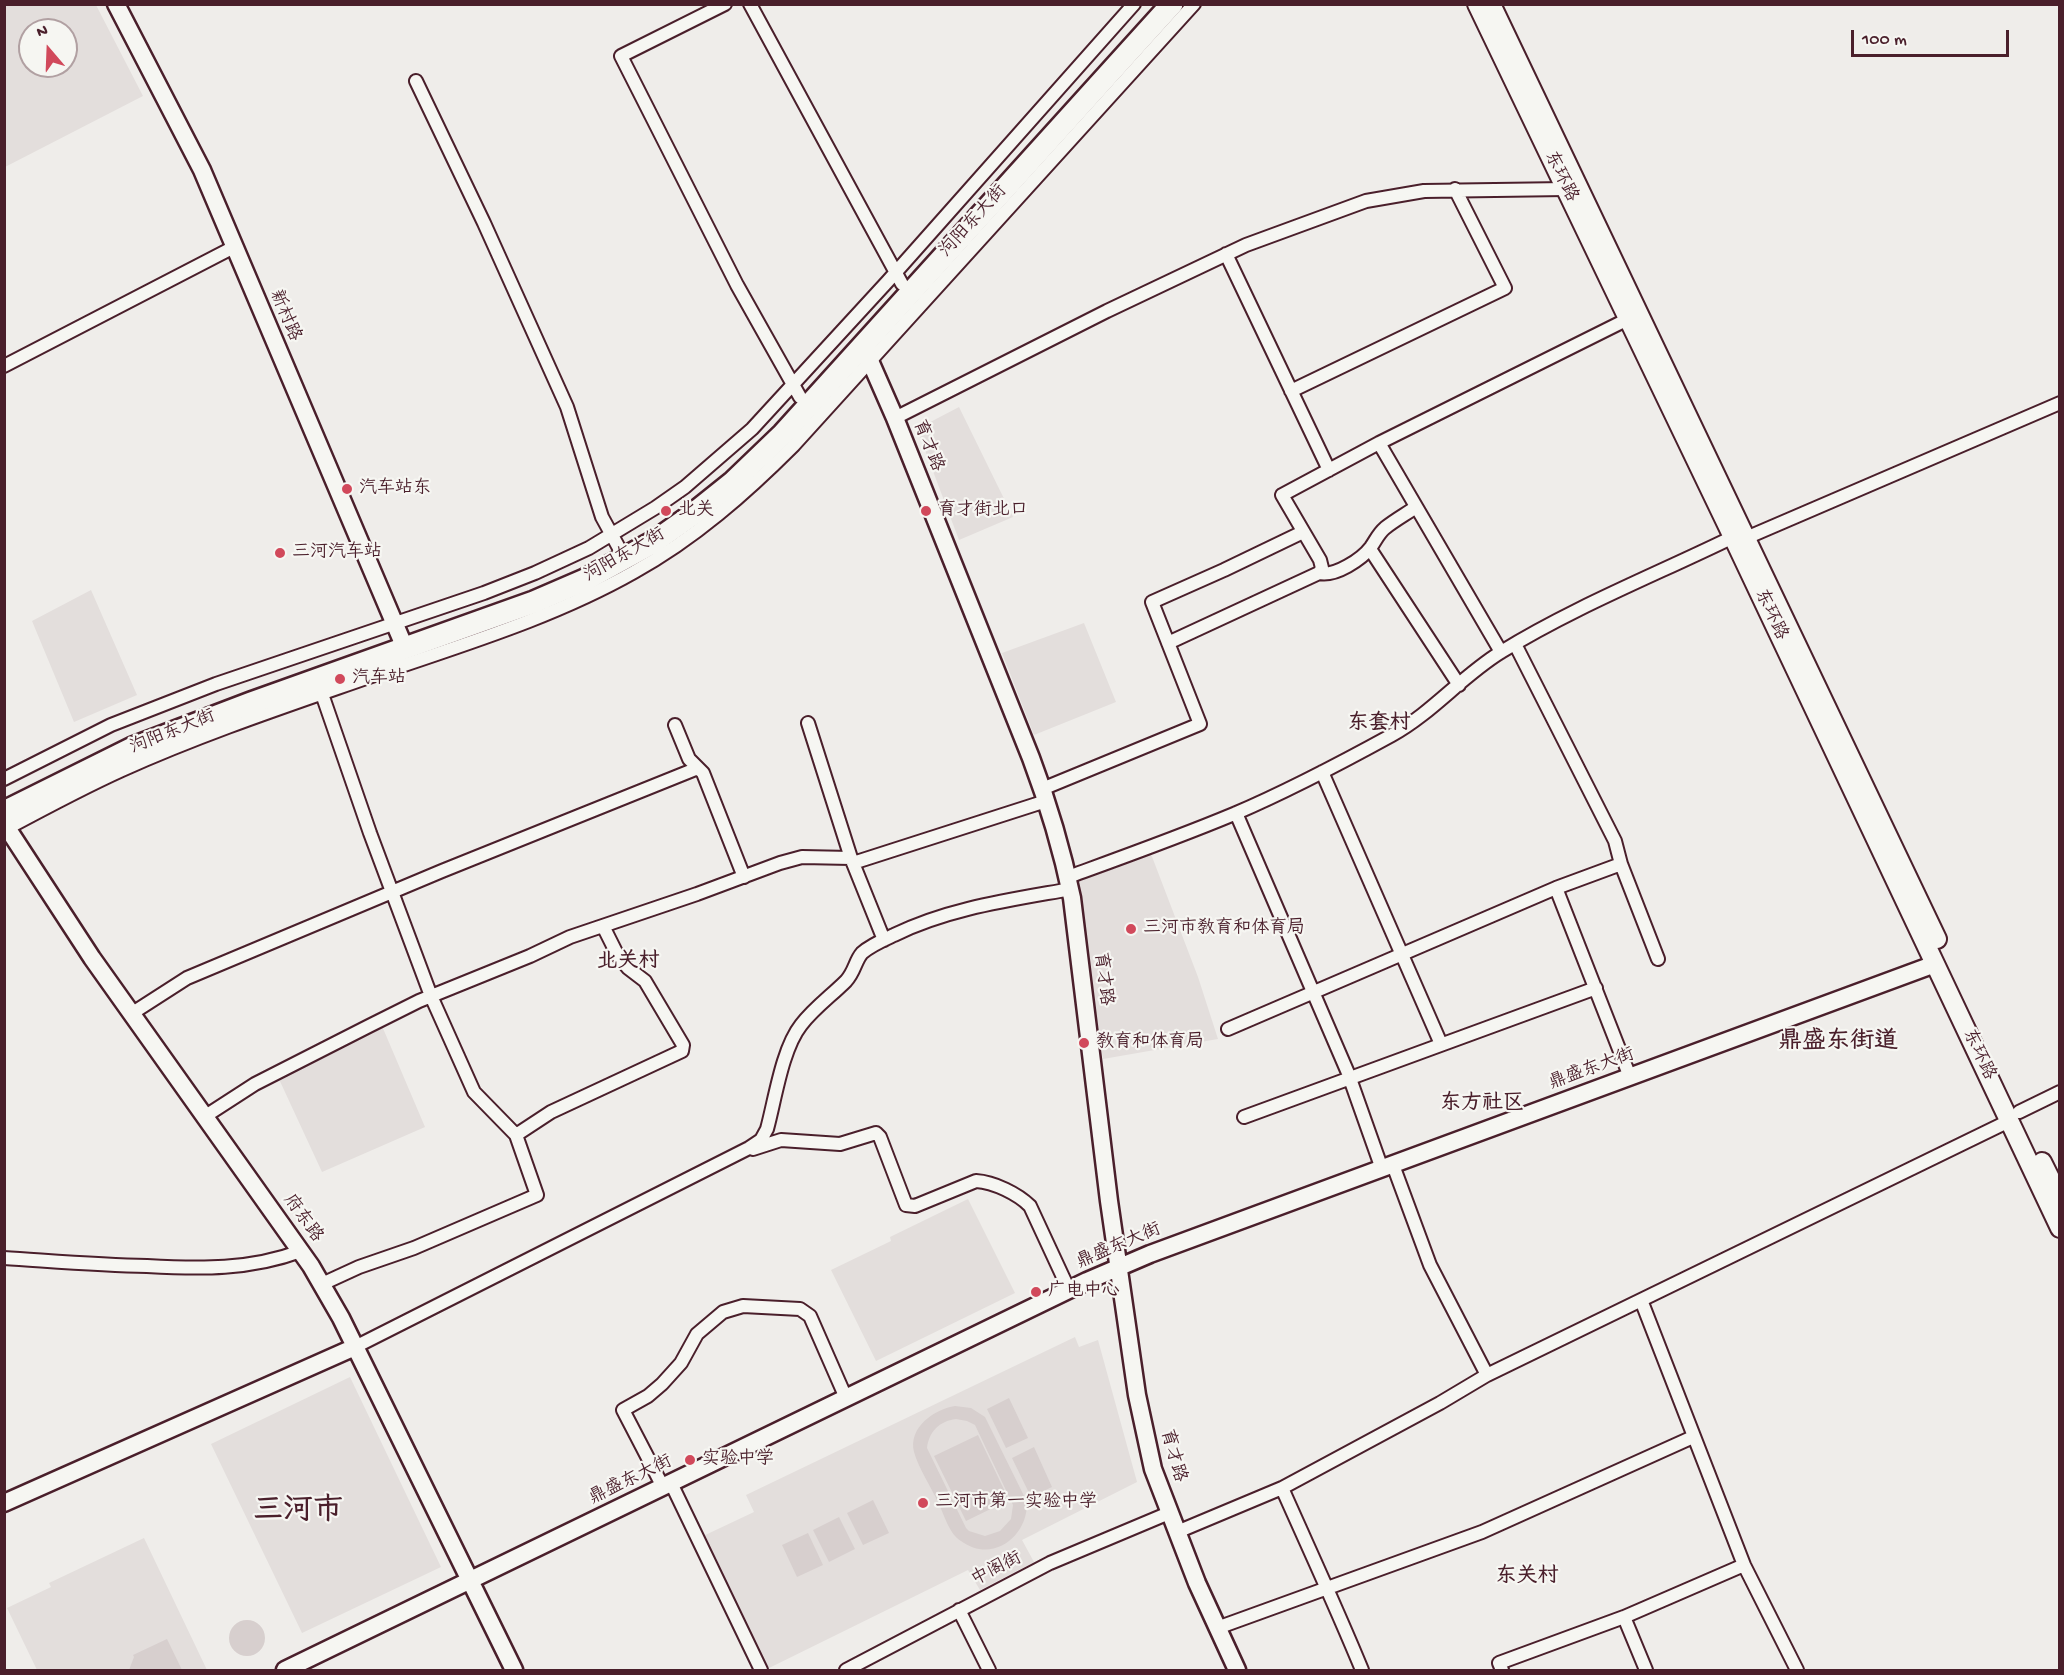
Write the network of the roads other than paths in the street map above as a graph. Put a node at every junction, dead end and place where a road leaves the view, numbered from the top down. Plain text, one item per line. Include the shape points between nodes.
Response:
1 (116, 4) edge
2 (725, 4) edge
3 (750, 4) edge
4 (1134, 4) edge
5 (1155, 4) edge
6 (1172, 4) edge
7 (1194, 4) edge
8 (1477, 4) edge
9 (1491, 4) edge
10 (416, 81) dead end
11 (1455, 189) junction
12 (1566, 189) junction
13 (234, 247) junction
14 (1226, 254) junction
15 (899, 278) junction
16 (1628, 319) junction
17 (867, 353) junction
18 (4, 366) edge
19 (797, 390) junction
20 (1291, 392) junction
21 (2060, 403) edge
22 (895, 418) junction
23 (1379, 443) junction
24 (1329, 470) junction
25 (1416, 507) junction
26 (1303, 532) junction
27 (1738, 539) junction
28 (616, 541) junction
29 (1370, 549) junction
30 (1319, 573) junction
31 (400, 636) junction
32 (1168, 643) junction
33 (1515, 644) junction
34 (1501, 652) junction
35 (1459, 685) junction
36 (322, 694) junction
37 (808, 723) dead end
38 (675, 725) dead end
39 (698, 768) junction
40 (1322, 772) junction
41 (4, 779) edge
42 (1044, 795) junction
43 (4, 798) edge
44 (1236, 813) junction
45 (5, 823) edge
46 (852, 860) junction
47 (1621, 864) junction
48 (744, 877) junction
49 (1069, 883) junction
50 (1556, 888) junction
51 (391, 892) junction
52 (603, 926) junction
53 (884, 940) junction
54 (1401, 954) junction
55 (1658, 959) dead end
56 (1935, 964) junction
57 (1596, 988) junction
58 (1313, 992) junction
59 (432, 996) junction
60 (131, 1014) junction
61 (1228, 1029) dead end
62 (1441, 1044) junction
63 (1630, 1077) junction
64 (1349, 1078) junction
65 (2060, 1092) edge
66 (204, 1117) junction
67 (1244, 1117) dead end
68 (2014, 1117) junction
69 (516, 1135) junction
70 (749, 1148) junction
71 (1387, 1167) junction
72 (2060, 1198) edge
73 (2060, 1228) edge
74 (301, 1251) junction
75 (4, 1258) edge
76 (1119, 1268) junction
77 (322, 1284) junction
78 (1069, 1290) junction
79 (1641, 1300) junction
80 (355, 1347) junction
81 (1487, 1375) junction
82 (846, 1398) junction
83 (1693, 1437) junction
84 (667, 1485) junction
85 (1282, 1488) junction
86 (4, 1503) edge
87 (1169, 1513) junction
88 (1177, 1532) junction
89 (1744, 1565) junction
90 (470, 1581) junction
91 (1328, 1589) junction
92 (959, 1610) junction
93 (1624, 1617) junction
94 (1217, 1628) junction
95 (285, 1671) edge
96 (514, 1671) edge
97 (761, 1671) edge
98 (846, 1671) edge
99 (989, 1671) edge
100 (1237, 1671) edge
101 (1362, 1671) edge
102 (1502, 1671) edge
103 (1646, 1671) edge
104 (1797, 1671) edge

1 - 13 main road, 新村路 via 202,170
2 - 19 street via 621,56 737,285
3 - 15 street
4 - 15 street
5 - 15 highway, 泃阳东大街
6 - 17 highway, 泃阳东大街
7 - 17 street
8 - 12 main road, 东环路
9 - 27 main road, 东环路
10 - 28 street via 567,407 602,517
11 - 12 street
11 - 14 street via 1366,201
11 - 20 street via 1505,288
12 - 16 main road, 东环路
13 - 18 street
13 - 31 main road, 新村路
14 - 20 street
14 - 22 street
15 - 19 highway, 泃阳东大街
16 - 23 street
16 - 27 main road, 东环路
17 - 22 main road, 育才路
17 - 31 highway, 泃阳东大街 via 712,500 626,559 556,593
17 - 36 street via 769,470 722,512 663,555 547,614
19 - 28 highway, 泃阳东大街 via 750,450 723,474 684,505
20 - 24 street
21 - 27 street
22 - 42 main road, 育才路
23 - 24 street
23 - 25 street
24 - 26 street via 1282,495
25 - 29 street via 1377,535
25 - 34 street
26 - 30 street via 1320,560
26 - 32 street via 1152,602
27 - 33 street via 1578,610
27 - 56 main road, 东环路
27 - 68 main road, 东环路
28 - 31 highway, 泃阳东大街 via 529,591
29 - 30 street via 1341,570
29 - 35 street
30 - 32 street
31 - 41 street via 216,684 121,721
31 - 43 highway, 泃阳东大街 via 128,736
31 - 45 highway, 泃阳东大街 via 251,703 90,768
32 - 42 street via 1200,724
33 - 34 street
33 - 47 street via 1615,842
34 - 35 street
35 - 40 street via 1395,733
36 - 45 street via 139,763
36 - 51 street
37 - 46 street
38 - 39 street via 689,759
39 - 48 street
39 - 51 street
40 - 44 street
40 - 54 street
42 - 46 street
42 - 49 main road, 育才路
44 - 49 street
44 - 58 street
45 - 60 main road, 府东路
46 - 48 street via 802,857
46 - 53 street
47 - 50 street
47 - 55 street
48 - 52 street
49 - 53 street via 946,914
49 - 76 main road, 育才路
50 - 54 street
50 - 57 street
51 - 59 street
51 - 60 street via 187,978
52 - 59 street
52 - 69 street via 622,962 645,981 683,1044 682,1051 551,1112
53 - 70 street via 862,954 847,980 799,1028 789,1046 767,1130
54 - 58 street
54 - 62 street
56 - 63 main road, 鼎盛东大街
56 - 68 main road, 东环路
57 - 62 street
57 - 63 street
58 - 61 street
58 - 64 street
59 - 66 street via 255,1084
59 - 69 street via 474,1092
60 - 66 main road, 府东路
62 - 64 street
63 - 71 main road, 鼎盛东大街
64 - 67 street
64 - 71 street
65 - 68 street
66 - 74 main road, 府东路
68 - 72 main road, 东环路
68 - 73 main road, 东环路
68 - 79 street
69 - 77 street via 537,1195
70 - 78 street via 781,1140 840,1144 876,1134 906,1205 915,1206 976,1181 1019,1196 1030,1206
70 - 80 street
71 - 76 main road, 鼎盛东大街
71 - 81 street via 1430,1265
74 - 75 street via 241,1267 201,1269
74 - 77 main road, 府东路
76 - 78 main road, 鼎盛东大街
76 - 87 main road, 育才路 via 1137,1395 1153,1469
77 - 80 main road, 府东路
78 - 82 main road, 鼎盛东大街
79 - 81 street
79 - 83 street
80 - 86 main road
80 - 90 main road, 府东路
81 - 85 street
82 - 84 main road, 鼎盛东大街
82 - 84 street via 806,1311 743,1306 723,1312 697,1334 681,1363 662,1384 623,1410
83 - 89 street
83 - 91 street via 1482,1532
84 - 90 main road, 鼎盛东大街
84 - 97 street
85 - 88 street
85 - 91 street
87 - 88 main road, 育才路
87 - 92 street, 中阁街 via 1050,1563
88 - 94 main road, 育才路
89 - 93 street
89 - 104 street
90 - 95 main road, 鼎盛东大街
90 - 96 main road, 府东路
91 - 94 street
91 - 101 street
92 - 98 street, 中阁街
92 - 99 street
93 - 102 street via 1499,1663
93 - 103 street
94 - 100 main road, 育才路

